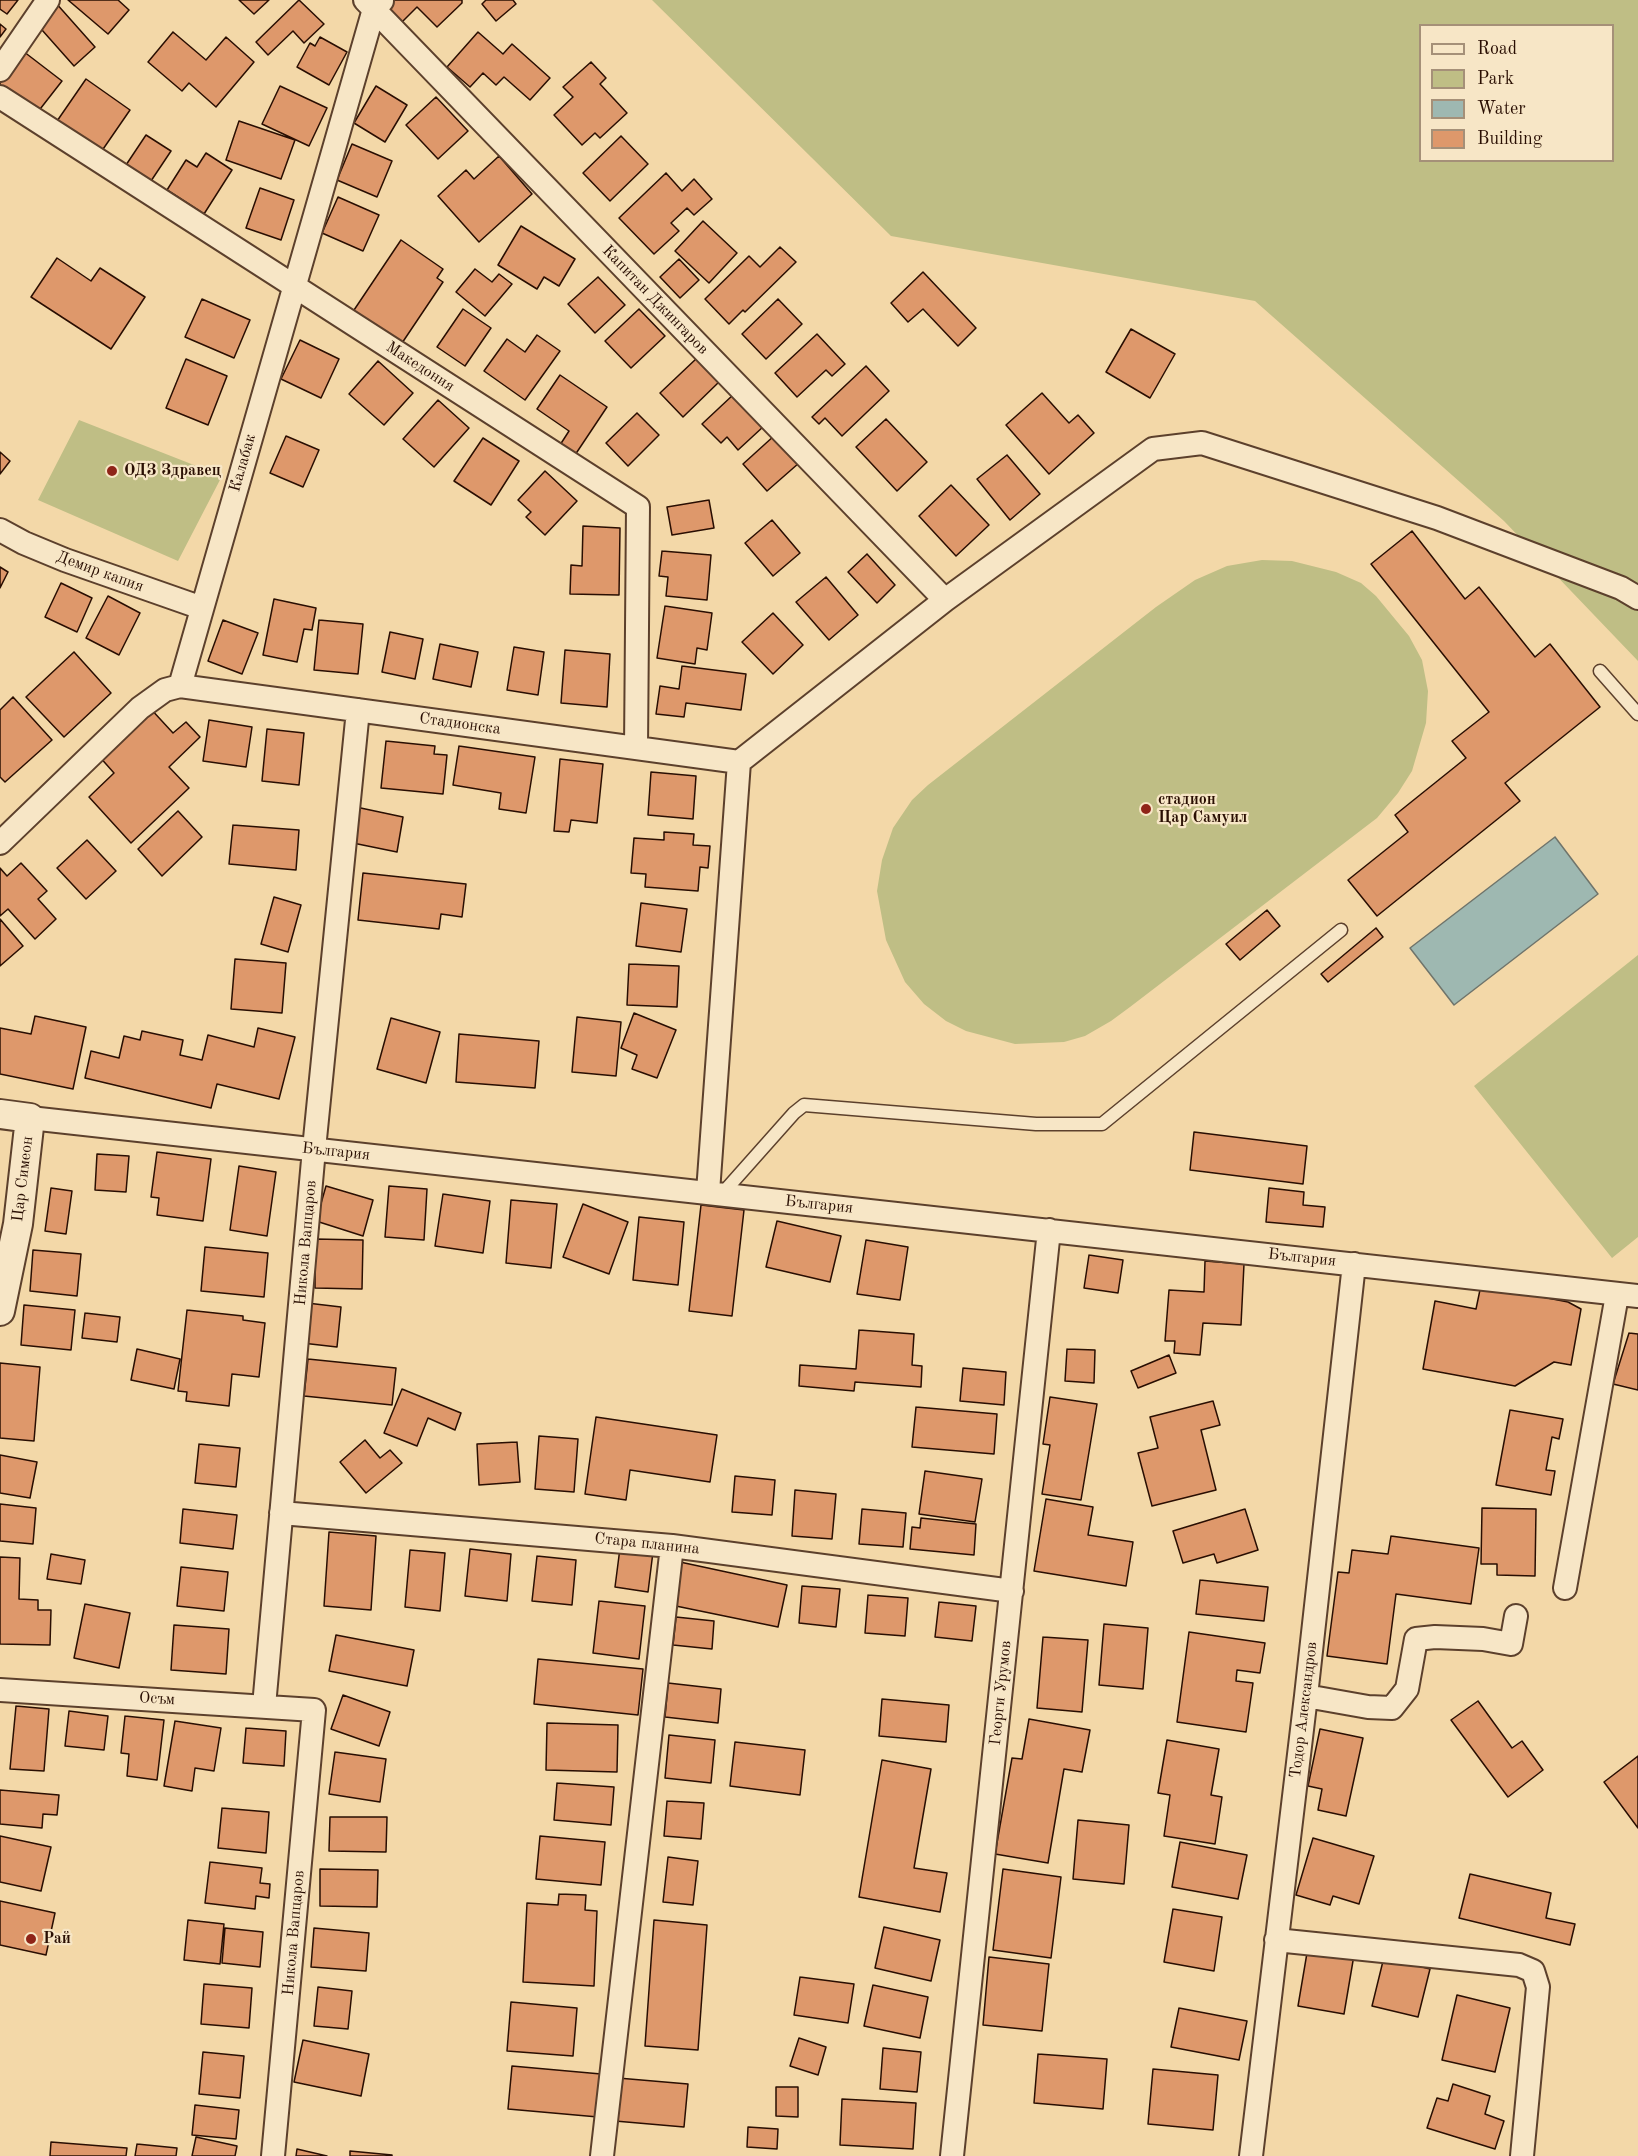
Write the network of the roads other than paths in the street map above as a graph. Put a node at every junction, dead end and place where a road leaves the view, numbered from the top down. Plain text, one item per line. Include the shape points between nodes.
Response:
1 (48, 0) edge
2 (374, 3) edge
3 (0, 70) edge
4 (0, 97) edge
5 (294, 287) junction
6 (0, 530) edge
7 (1638, 598) edge
8 (945, 600) junction
9 (202, 608) junction
10 (1600, 671) dead end
11 (180, 686) junction
12 (358, 710) junction
13 (1638, 714) edge
14 (636, 748) junction
15 (739, 762) junction
16 (0, 843) edge
17 (1341, 930) dead end
18 (0, 1114) edge
19 (30, 1118) junction
20 (314, 1149) junction
21 (715, 1193) junction
22 (1049, 1230) junction
23 (1354, 1264) junction
24 (1628, 1296) edge
25 (0, 1311) edge
26 (281, 1513) junction
27 (672, 1546) junction
28 (1565, 1588) dead end
29 (1012, 1591) junction
30 (1516, 1616) dead end
31 (0, 1690) edge
32 (1306, 1696) junction
33 (264, 1706) junction
34 (314, 1710) joint
35 (1276, 1940) junction
36 (273, 2156) edge
37 (602, 2156) edge
38 (952, 2156) edge
39 (1251, 2156) edge
40 (1522, 2156) edge

1 - 3 street
2 - 5 street, Калабак
2 - 8 street, Капитан Джингаров
4 - 5 street, Македония
5 - 9 street, Калабак
5 - 14 street, Македония via 638,507
6 - 9 street, Демир капия via 65,560
7 - 8 street via 1621,588 1437,518 1202,443 1153,449
8 - 15 street
9 - 11 street, Калабак
10 - 13 lane
11 - 12 street, Стадионска
11 - 16 street via 165,690 140,708
12 - 14 street, Стадионска
12 - 20 street, Никола Вапцаров
14 - 15 street, Стадионска
15 - 21 street
17 - 21 lane via 1102,1124 1036,1124 804,1105
18 - 19 street, България
19 - 20 street, България
19 - 25 street, Цар Симеон via 18,1224
20 - 21 street, България
20 - 26 street, Никола Вапцаров
21 - 22 street, България
22 - 23 street, България
22 - 29 street, Георги Урумов
23 - 24 street, България
23 - 32 street, Тодор Александров
24 - 28 street
26 - 27 street, Стара планина
26 - 33 street, Никола Вапцаров
27 - 29 street, Стара планина
27 - 37 street
29 - 38 street, Георги Урумов
30 - 32 street via 1511,1644 1484,1639 1416,1640 1407,1689 1392,1707 1368,1707
31 - 33 street, Осъм
32 - 35 street, Тодор Александров
33 - 34 street, Осъм
34 - 36 street, Никола Вапцаров
35 - 39 street, Тодор Александров
35 - 40 street via 1519,1965 1533,1971 1538,1987

